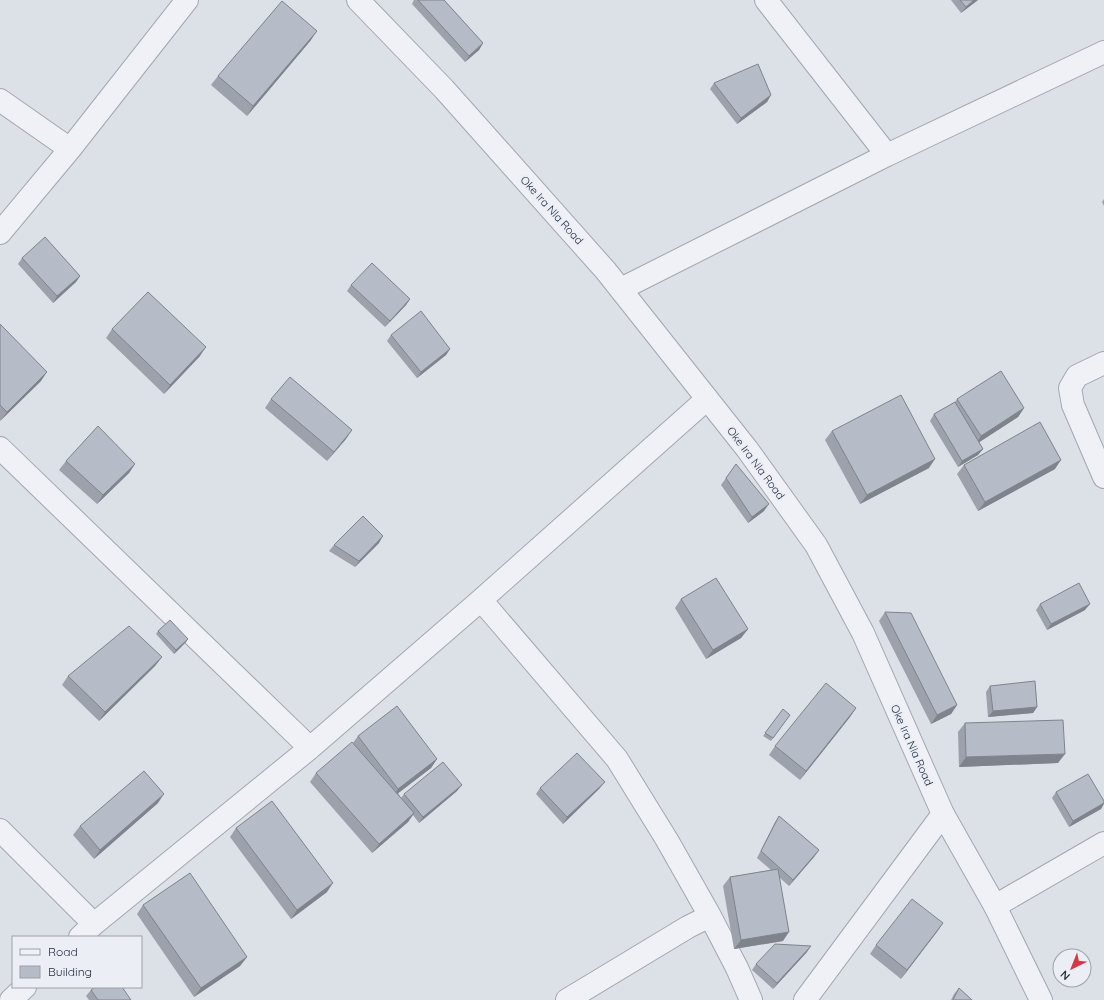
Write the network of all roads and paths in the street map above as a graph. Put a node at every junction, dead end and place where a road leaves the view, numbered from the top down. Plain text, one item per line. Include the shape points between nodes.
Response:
1 (187, 0) edge
2 (358, 0) edge
3 (766, 0) edge
4 (1104, 52) edge
5 (0, 100) edge
6 (70, 150) junction
7 (888, 154) junction
8 (0, 233) edge
9 (620, 289) junction
10 (1104, 363) edge
11 (707, 399) junction
12 (0, 448) edge
13 (1104, 477) edge
14 (481, 600) junction
15 (310, 748) junction
16 (942, 814) junction
17 (0, 830) edge
18 (1104, 843) edge
19 (995, 906) junction
20 (710, 916) junction
21 (87, 931) edge
22 (24, 988) edge
23 (11, 1000) edge
24 (567, 1000) edge
25 (751, 1000) edge
26 (805, 1000) edge
27 (1041, 1000) edge

1 - 6 street
2 - 9 street, Oke Ira Nla Road via 444,88
3 - 7 street
4 - 7 street
5 - 6 street
6 - 8 street
7 - 9 street
9 - 11 street, Oke Ira Nla Road
10 - 13 street via 1077,376 1070,388 1073,405
11 - 14 street
11 - 16 street, Oke Ira Nla Road via 747,449 816,545 863,633
12 - 15 street
14 - 15 street
14 - 20 street via 617,759
15 - 21 street
16 - 19 street, Oke Ira Nla Road
16 - 26 street
17 - 21 street
18 - 19 street
19 - 27 street, Oke Ira Nla Road
20 - 24 street
20 - 25 street
22 - 23 street

